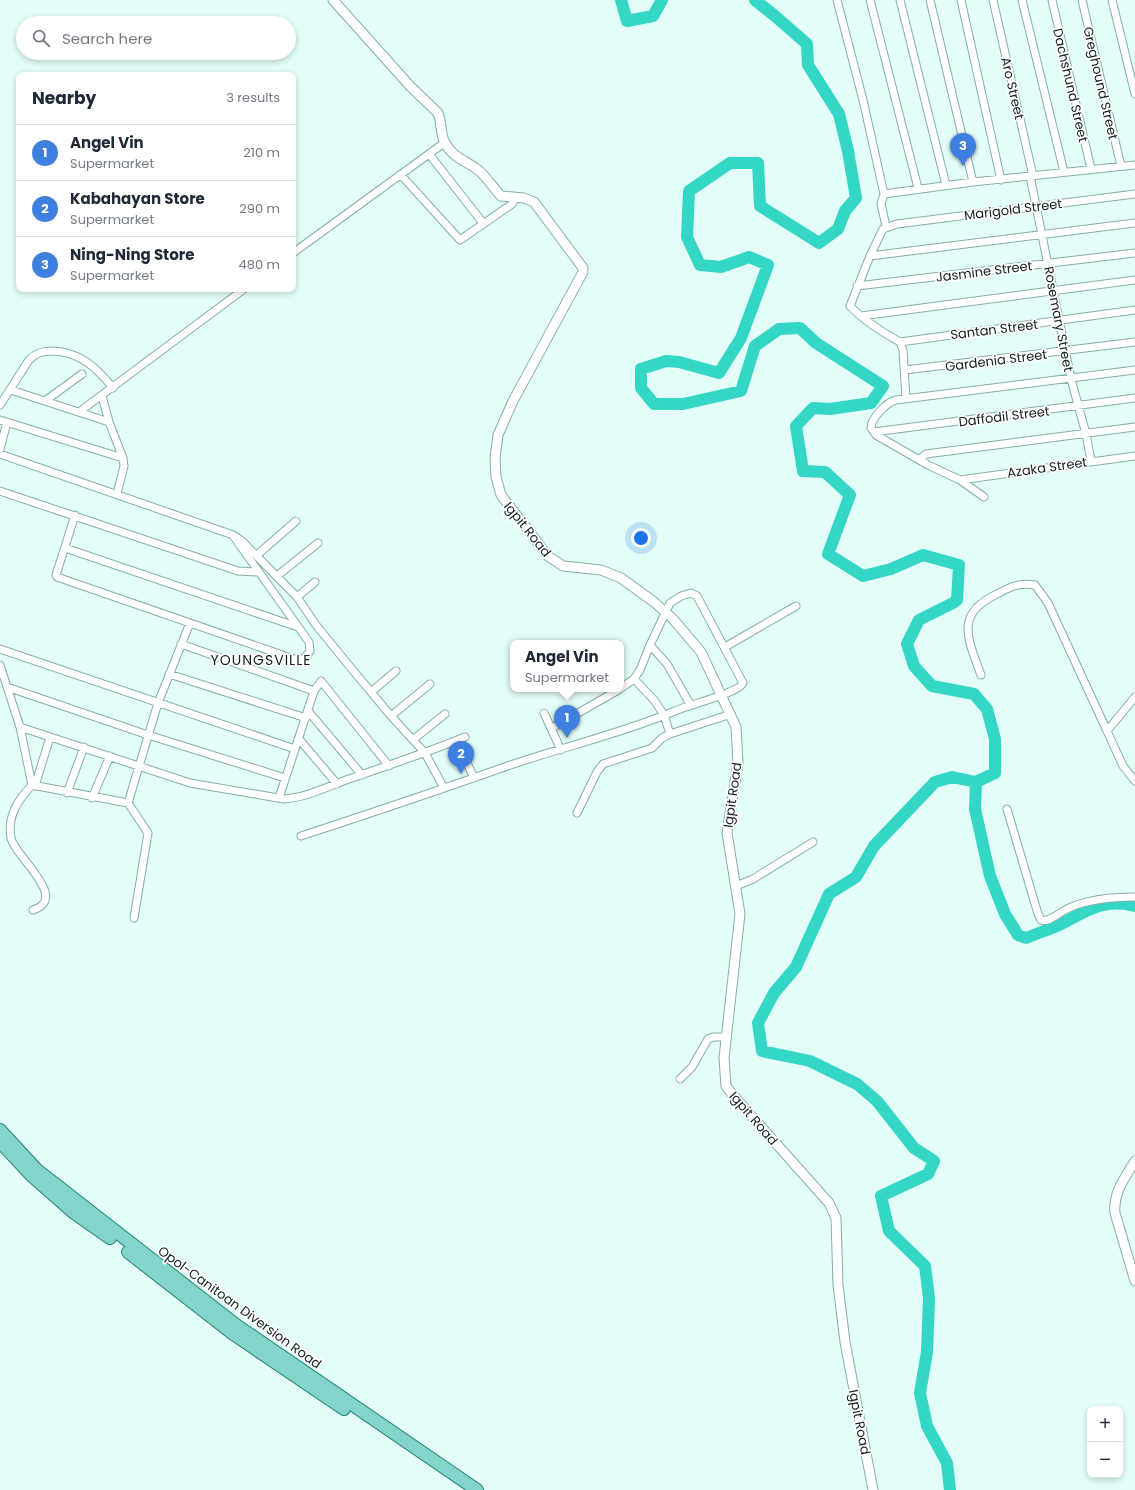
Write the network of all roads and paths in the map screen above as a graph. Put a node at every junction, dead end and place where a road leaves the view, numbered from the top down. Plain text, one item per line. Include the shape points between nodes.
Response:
1 (333, 0) edge
2 (837, 0) edge
3 (870, 0) edge
4 (900, 0) edge
5 (930, 0) edge
6 (961, 0) edge
7 (993, 0) edge
8 (1022, 0) edge
9 (1052, 0) edge
10 (1082, 0) edge
11 (1112, 0) edge
12 (1135, 94) edge
13 (444, 143) junction
14 (429, 154) junction
15 (1135, 165) edge
16 (1121, 166) junction
17 (1091, 169) junction
18 (1064, 172) junction
19 (402, 175) junction
20 (1032, 176) junction
21 (1001, 180) junction
22 (973, 182) junction
23 (946, 185) junction
24 (918, 188) junction
25 (884, 194) junction
26 (1135, 194) edge
27 (515, 198) junction
28 (1037, 205) junction
29 (483, 223) junction
30 (1135, 223) edge
31 (888, 226) junction
32 (1042, 234) junction
33 (296, 251) edge
34 (1135, 253) edge
35 (870, 256) junction
36 (1048, 263) junction
37 (1135, 280) edge
38 (857, 286) junction
39 (1054, 291) junction
40 (240, 292) edge
41 (1135, 310) edge
42 (861, 316) junction
43 (1059, 321) junction
44 (900, 342) junction
45 (1135, 342) edge
46 (1065, 352) junction
47 (905, 370) junction
48 (1135, 370) edge
49 (82, 374) dead end
50 (1071, 379) junction
51 (113, 388) junction
52 (11, 390) junction
53 (102, 396) junction
54 (1135, 398) edge
55 (906, 399) junction
56 (45, 401) junction
57 (0, 405) edge
58 (1078, 407) junction
59 (79, 412) junction
60 (3, 421) edge
61 (109, 422) junction
62 (1135, 427) edge
63 (874, 432) junction
64 (1086, 434) junction
65 (0, 449) edge
66 (0, 454) edge
67 (1135, 456) edge
68 (123, 458) junction
69 (920, 459) junction
70 (1091, 461) junction
71 (960, 480) junction
72 (0, 491) edge
73 (117, 494) junction
74 (984, 497) dead end
75 (75, 515) junction
76 (296, 521) dead end
77 (233, 535) junction
78 (318, 543) dead end
79 (65, 548) junction
80 (257, 555) junction
81 (258, 572) junction
82 (277, 576) junction
83 (315, 582) dead end
84 (297, 597) junction
85 (796, 606) dead end
86 (666, 611) junction
87 (190, 623) junction
88 (298, 627) junction
89 (181, 644) junction
90 (650, 645) junction
91 (725, 647) junction
92 (0, 649) edge
93 (0, 665) edge
94 (396, 671) dead end
95 (169, 674) junction
96 (981, 675) dead end
97 (634, 679) junction
98 (430, 684) dead end
99 (624, 686) edge
100 (7, 687) junction
101 (314, 691) junction
102 (370, 692) junction
103 (615, 692) edge
104 (720, 697) junction
105 (1135, 697) edge
106 (158, 703) junction
107 (690, 704) junction
108 (308, 711) junction
109 (544, 713) dead end
110 (445, 714) dead end
111 (731, 714) junction
112 (664, 715) junction
113 (391, 716) junction
114 (306, 718) junction
115 (20, 727) junction
116 (552, 728) junction
117 (1107, 731) junction
118 (670, 734) junction
119 (148, 735) junction
120 (50, 737) junction
121 (465, 737) dead end
122 (299, 738) junction
123 (414, 740) junction
124 (84, 747) junction
125 (295, 749) junction
126 (561, 750) junction
127 (425, 753) junction
128 (110, 756) junction
129 (467, 763) dead end
130 (139, 766) junction
131 (389, 766) junction
132 (362, 775) junction
133 (285, 778) junction
134 (474, 778) junction
135 (1135, 781) edge
136 (337, 784) junction
137 (34, 786) junction
138 (444, 788) junction
139 (67, 793) junction
140 (92, 798) junction
141 (279, 798) junction
142 (128, 803) junction
143 (1007, 809) dead end
144 (576, 813) dead end
145 (302, 836) dead end
146 (812, 842) dead end
147 (736, 886) junction
148 (1135, 897) edge
149 (33, 910) dead end
150 (134, 918) dead end
151 (726, 1037) junction
152 (680, 1079) dead end
153 (0, 1130) edge
154 (0, 1142) edge
155 (1135, 1161) edge
156 (1135, 1281) edge
157 (464, 1490) edge
158 (477, 1490) edge
159 (873, 1490) edge

1 - 13 street via 410,86 438,113
2 - 25 street
3 - 24 street
4 - 23 street
5 - 22 street
6 - 21 street
7 - 20 street, Aro Street
8 - 18 street
9 - 17 street, Dachshund Street
10 - 16 street, Greghound Street
11 - 12 street
13 - 14 street
13 - 27 street via 461,161 478,169 501,196
14 - 19 street
14 - 29 street
15 - 16 street
16 - 17 street
17 - 18 street
18 - 20 street
19 - 29 street via 457,238 463,238
19 - 33 street
20 - 21 street
20 - 28 street, Rosemary Street
21 - 22 street
22 - 23 street
23 - 24 street
24 - 25 street
25 - 31 street via 881,204
26 - 28 street, Marigold Street
27 - 29 street via 512,204
27 - 86 street, Igpit Road via 528,199 537,206 583,268 583,272 498,435 495,458 496,477 501,494 556,562 563,566 601,570 621,578
28 - 31 street, Marigold Street
28 - 32 street, Rosemary Street
30 - 32 street
31 - 35 street via 881,232
32 - 35 street
32 - 36 street, Rosemary Street
34 - 36 street, Jasmine Street
35 - 38 street
36 - 38 street, Jasmine Street
36 - 39 street, Rosemary Street
37 - 39 street
38 - 42 street via 850,306
39 - 42 street
39 - 43 street, Rosemary Street
40 - 51 street
41 - 43 street, Santan Street
42 - 44 street via 881,332
43 - 44 street, Santan Street
43 - 46 street, Rosemary Street
44 - 47 street via 904,350
45 - 46 street, Gardenia Street
46 - 47 street, Gardenia Street
46 - 50 street, Rosemary Street
47 - 55 street
48 - 50 street
49 - 56 street
50 - 55 street
50 - 58 street, Rosemary Street
51 - 52 street via 73,353 43,351 29,360
51 - 53 street
52 - 56 street
52 - 57 street
53 - 59 street
53 - 61 street
54 - 58 street, Daffodil Street
55 - 63 street via 887,404 871,425
56 - 59 street
58 - 63 street, Daffodil Street
58 - 64 street, Rosemary Street
59 - 61 street
60 - 65 street
60 - 68 street
61 - 68 street
62 - 64 street
63 - 69 street
64 - 69 street via 926,454
64 - 70 street, Rosemary Street
66 - 73 street
67 - 70 street, Azaka Street
68 - 73 street via 124,466
69 - 71 street
70 - 71 street, Azaka Street
71 - 74 street
72 - 75 street
73 - 77 street
75 - 79 street
75 - 81 street via 238,571
76 - 80 street
77 - 80 street
77 - 81 street
78 - 82 street
79 - 87 street via 56,577
79 - 88 street
80 - 82 street
81 - 88 street
82 - 84 street
83 - 84 street
84 - 102 street
85 - 91 street
86 - 90 street
86 - 91 street via 673,600 685,594 695,594
86 - 104 street, Igpit Road via 701,652
87 - 88 street via 301,660 308,656 310,647
87 - 89 street
89 - 95 street
89 - 101 street
90 - 97 street
90 - 107 street via 667,664
91 - 104 street via 744,683
92 - 106 street
93 - 100 street
94 - 102 street
95 - 106 street
95 - 114 street
96 - 117 street via 968,641 968,621 974,609 986,599 1017,584 1035,585 1048,603
97 - 99 street
97 - 112 street
98 - 113 street
100 - 115 street
100 - 119 street
101 - 108 street
101 - 131 street via 319,682 322,682
102 - 113 street
103 - 116 street
104 - 107 street
104 - 111 street, Igpit Road
105 - 117 street
106 - 119 street
106 - 125 street
107 - 112 street
108 - 114 street
108 - 132 street
109 - 116 street
110 - 123 street
111 - 118 street
111 - 147 street, Igpit Road via 736,727 738,763 727,833
112 - 118 street
112 - 126 street
113 - 123 street
114 - 122 street
115 - 120 street
115 - 137 street
116 - 126 street
117 - 135 street via 1123,766
118 - 144 street via 648,750 603,764 596,772
119 - 130 street
119 - 133 street
120 - 124 street
120 - 137 street
121 - 127 street
122 - 125 street
122 - 136 street
123 - 127 street
124 - 128 street
124 - 139 street
125 - 133 street
126 - 134 street
127 - 131 street
127 - 138 street
128 - 130 street
128 - 140 street
129 - 134 street
130 - 141 street via 202,786
130 - 142 street
131 - 132 street
132 - 136 street
133 - 141 street
134 - 138 street
136 - 141 street via 290,798
137 - 139 street
137 - 149 street via 15,806 10,830 14,846 46,890 43,904
138 - 145 street
139 - 140 street
140 - 142 street
142 - 150 street via 148,833
143 - 148 street via 1041,920 1046,921 1079,904 1115,897
146 - 147 street via 753,879
147 - 151 street, Igpit Road via 739,925
151 - 152 street via 708,1039 692,1067
151 - 159 street, Igpit Road via 726,1086 829,1203 836,1218 838,1285 844,1342
153 - 158 main road, Opol-Canitoan Diversion Road via 37,1170 236,1325
154 - 157 main road, Opol-Canitoan Diversion Road via 32,1176 73,1212 232,1333
155 - 156 street via 1119,1187 1114,1204

